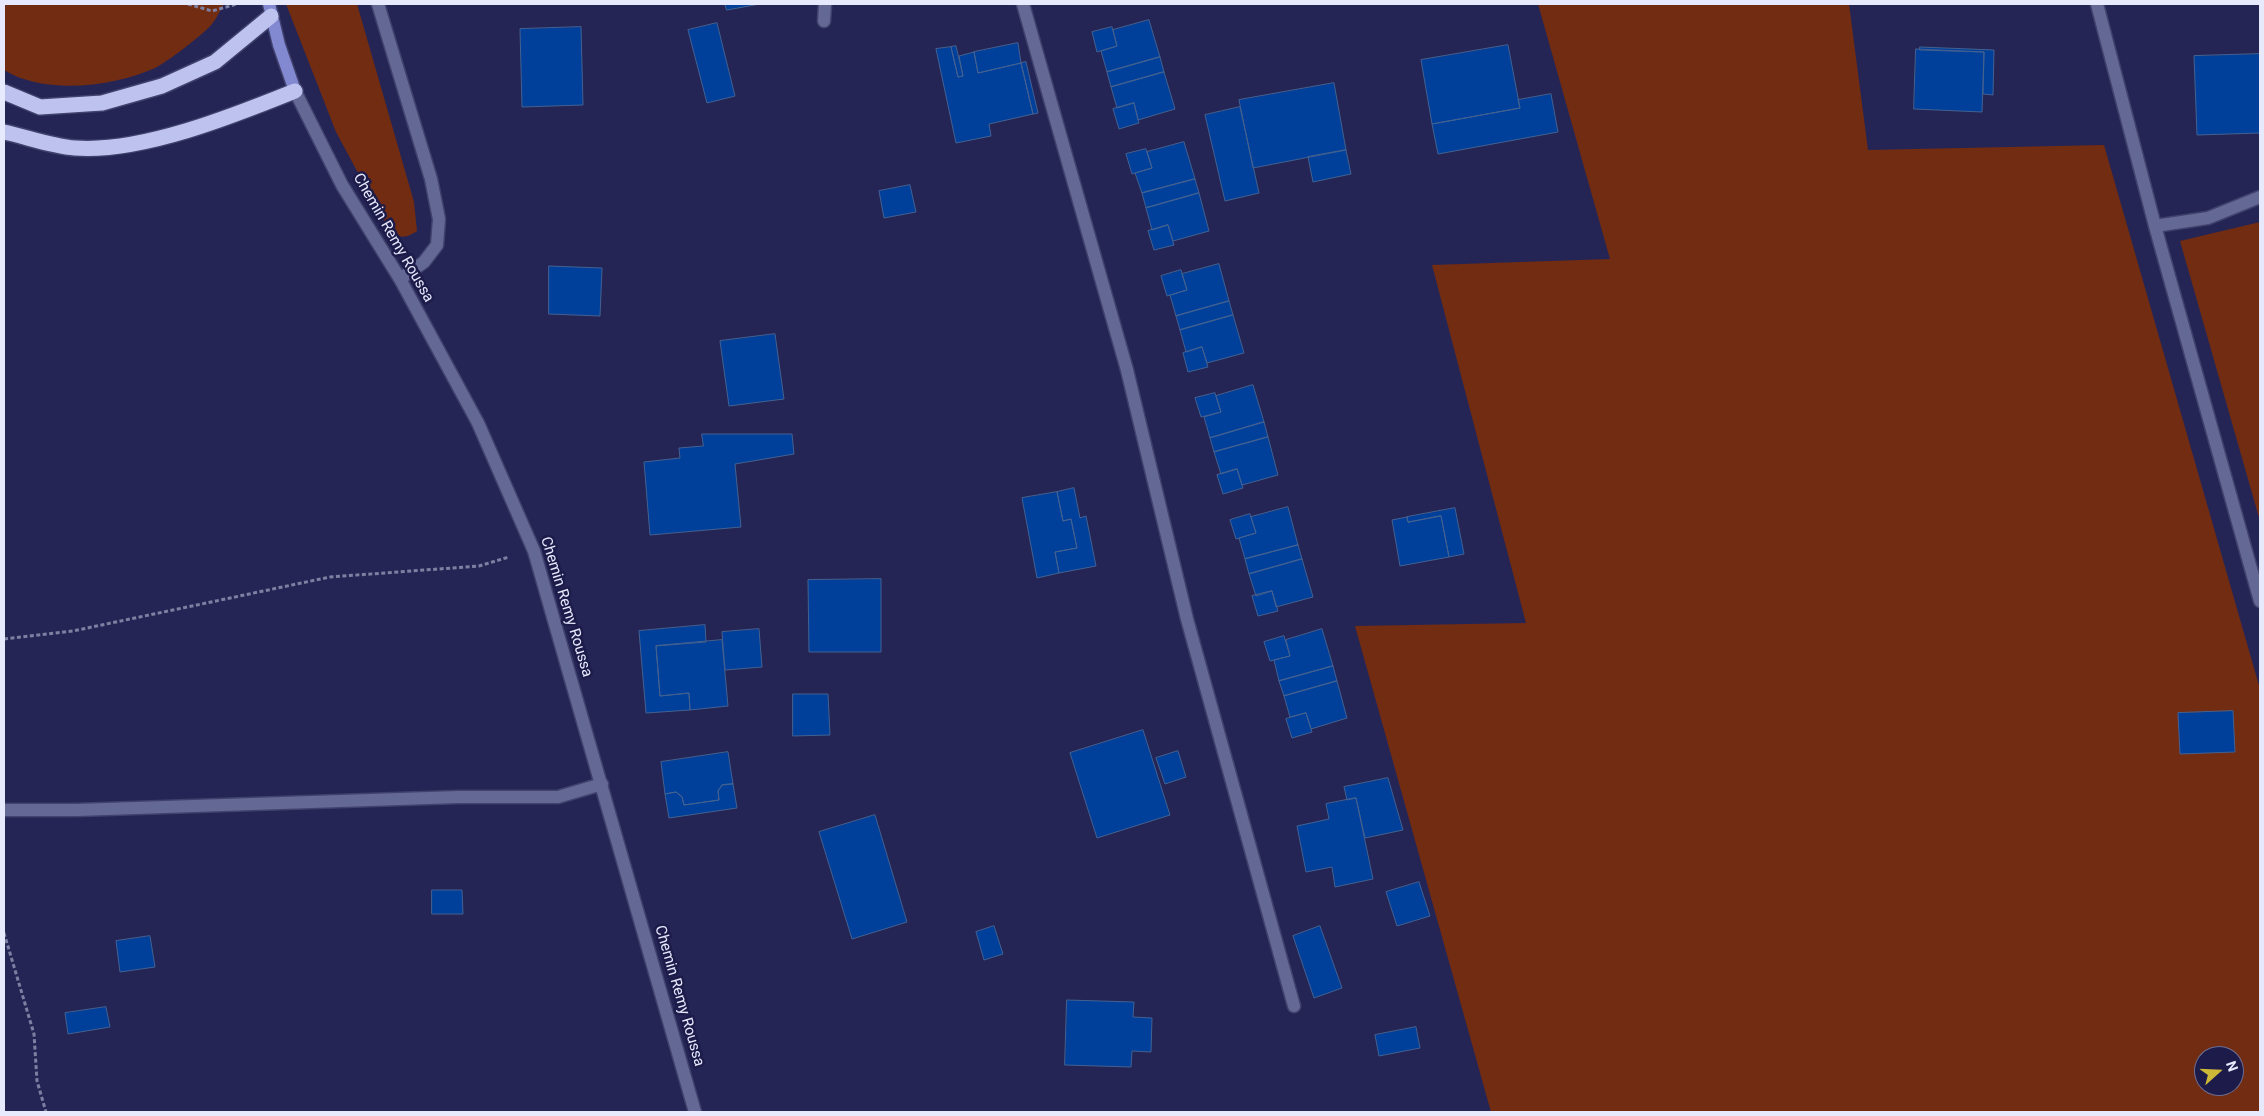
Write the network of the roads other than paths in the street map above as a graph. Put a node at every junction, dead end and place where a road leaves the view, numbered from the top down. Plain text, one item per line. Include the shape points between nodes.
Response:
1 (378, 4) edge
2 (825, 4) edge
3 (2097, 4) edge
4 (1022, 6) edge
5 (270, 10) edge
6 (824, 21) dead end
7 (295, 91) junction
8 (4, 92) edge
9 (4, 132) edge
10 (2260, 197) edge
11 (2155, 226) junction
12 (400, 279) junction
13 (2260, 601) edge
14 (602, 784) junction
15 (4, 810) edge
16 (1294, 1006) dead end
17 (695, 1112) edge

1 - 12 street via 431,180 439,219 437,245 424,262
2 - 6 street
3 - 11 street
4 - 16 street via 1127,370 1187,618
5 - 7 main road
5 - 8 highway via 215,62 162,86 102,103 40,107
7 - 9 highway via 187,130 121,146 74,148
7 - 12 street, Chemin Remy Roussa via 342,185
10 - 11 street via 2208,218
11 - 13 street
12 - 14 street, Chemin Remy Roussa via 478,423 534,551
14 - 15 street via 558,797
14 - 17 street, Chemin Remy Roussa

